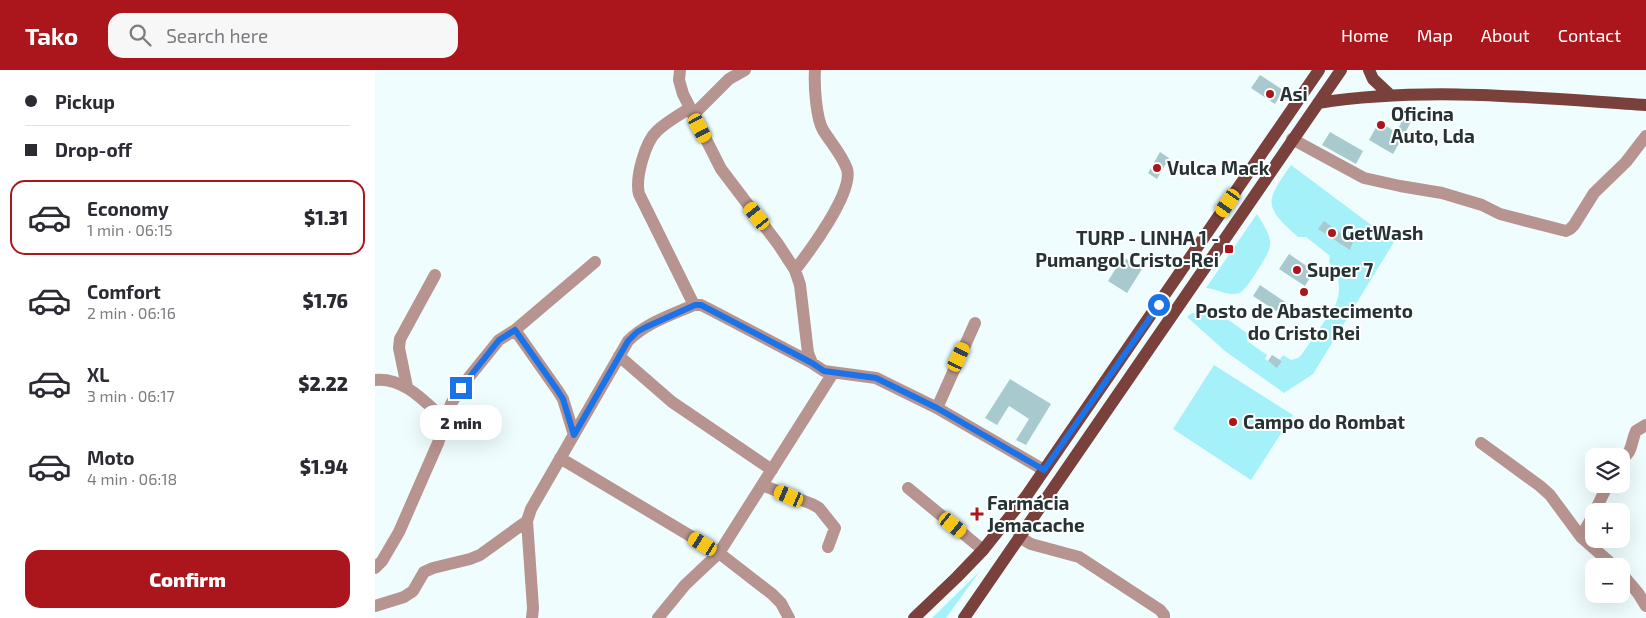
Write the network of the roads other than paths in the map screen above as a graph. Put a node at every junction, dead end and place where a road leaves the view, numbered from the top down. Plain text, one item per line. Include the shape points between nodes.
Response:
1 (680, 70) edge
2 (745, 70) edge
3 (815, 70) edge
4 (1319, 70) edge
5 (1341, 70) edge
6 (1369, 70) edge
7 (1389, 94) junction
8 (1318, 103) junction
9 (1646, 104) edge
10 (691, 111) junction
11 (1646, 136) edge
12 (1292, 140) junction
13 (595, 262) dead end
14 (795, 270) junction
15 (435, 275) dead end
16 (695, 305) junction
17 (975, 323) dead end
18 (515, 330) junction
19 (619, 356) junction
20 (812, 363) junction
21 (833, 373) junction
22 (375, 380) edge
23 (407, 387) junction
24 (937, 408) junction
25 (445, 420) junction
26 (1646, 425) edge
27 (574, 435) junction
28 (1481, 443) dead end
29 (1630, 452) edge
30 (561, 458) junction
31 (772, 470) junction
32 (1044, 470) junction
33 (762, 485) junction
34 (907, 488) dead end
35 (527, 521) junction
36 (1585, 530) edge
37 (1019, 537) junction
38 (1581, 537) junction
39 (827, 547) dead end
40 (983, 550) junction
41 (719, 553) junction
42 (1605, 558) edge
43 (375, 568) edge
44 (1630, 584) edge
45 (375, 606) edge
46 (1646, 606) edge
47 (532, 618) edge
48 (658, 618) edge
49 (789, 618) edge
50 (914, 618) edge
51 (964, 618) edge
52 (1164, 618) edge

1 - 10 street via 679,80
2 - 10 street
3 - 14 street via 820,125 847,175 843,194 827,225
4 - 32 main road
5 - 8 main road
6 - 7 main road via 1373,79
7 - 8 main road
7 - 9 main road via 1474,94
8 - 12 main road
10 - 14 street via 721,169
10 - 16 street via 655,133 637,186
11 - 12 street via 1595,193 1571,229 1566,231 1500,214 1442,193 1364,178
12 - 37 main road
13 - 18 street
14 - 20 street via 800,285 807,353
15 - 23 street via 400,339
16 - 19 street via 637,332
16 - 20 street via 701,305
17 - 24 street
18 - 25 street via 499,340 461,388
18 - 27 street via 563,399
19 - 27 street
19 - 31 street via 672,402
20 - 21 street
21 - 24 street via 876,378
21 - 31 street
22 - 23 street via 385,379
23 - 25 street
24 - 32 street
25 - 43 street via 399,532
26 - 29 street via 1636,431
27 - 30 street
28 - 38 street via 1541,486
30 - 35 street
30 - 41 street
31 - 33 street
32 - 40 main road
33 - 39 street via 819,508 835,528
33 - 41 street
34 - 40 street
35 - 45 street via 479,555 424,572 413,591 404,597
35 - 47 street
36 - 38 street
37 - 51 main road
37 - 52 street via 1031,544 1079,556 1160,610
38 - 42 street
40 - 50 main road
41 - 48 street via 685,584
41 - 49 street via 773,594
44 - 46 street

